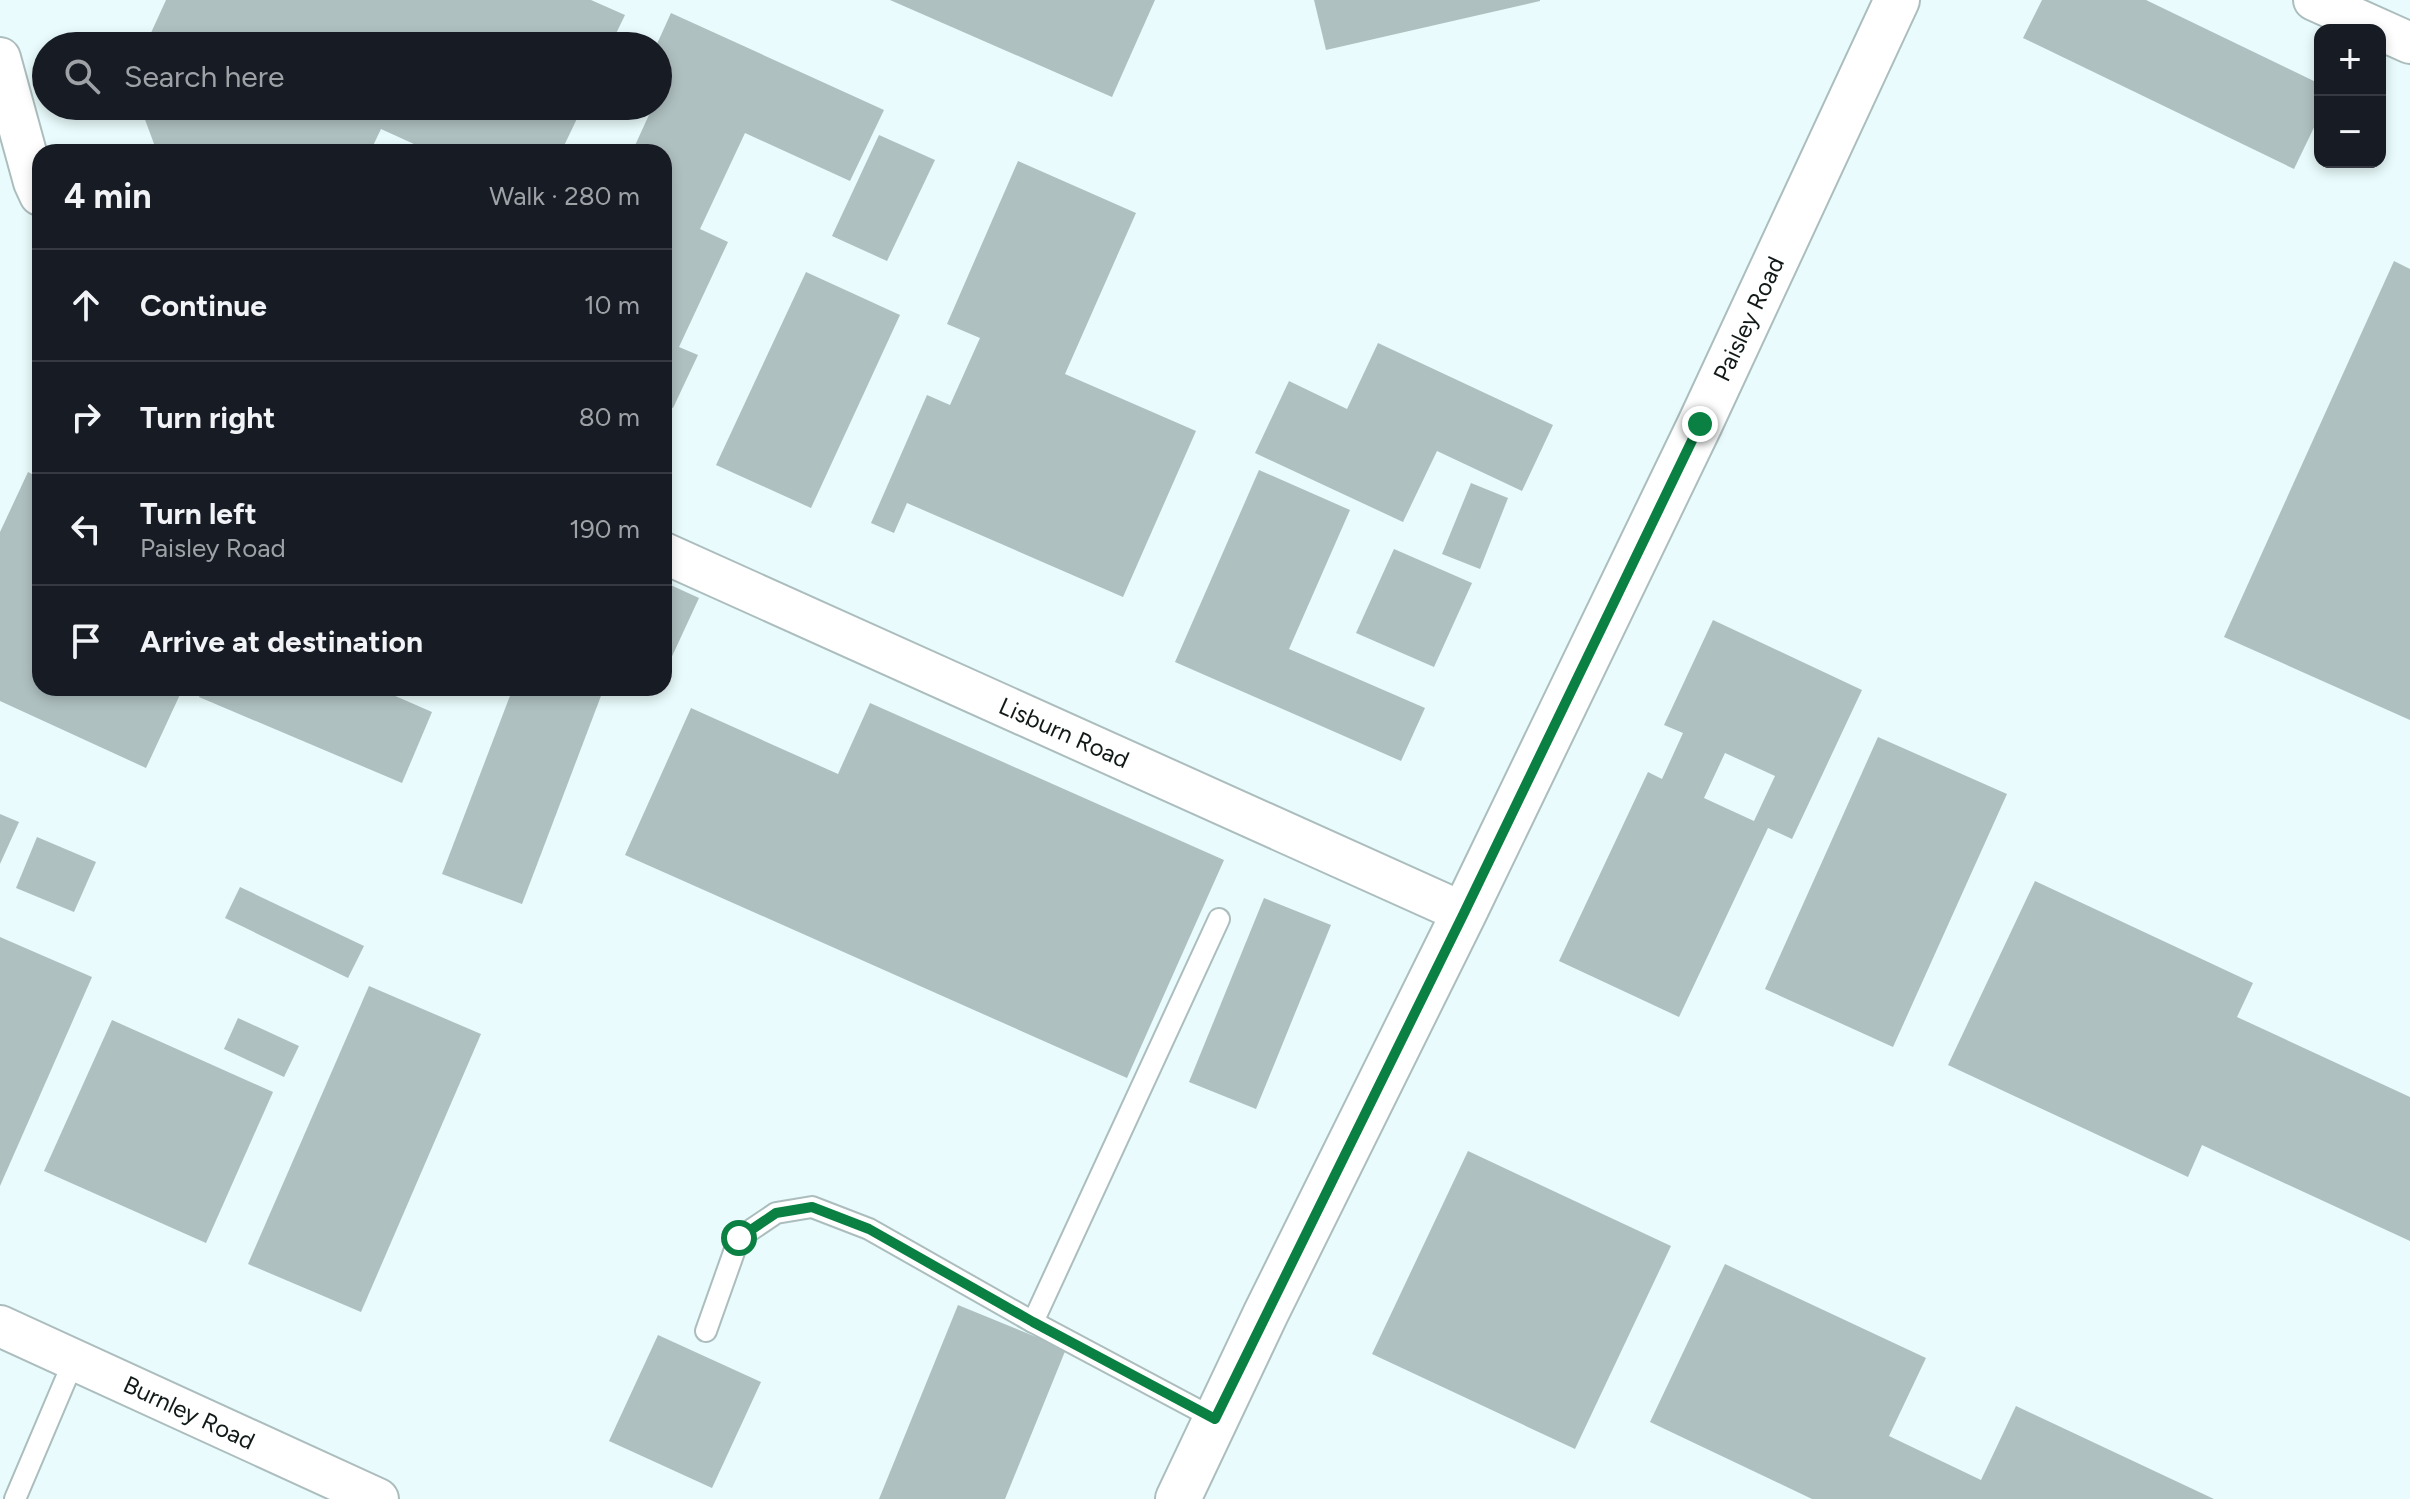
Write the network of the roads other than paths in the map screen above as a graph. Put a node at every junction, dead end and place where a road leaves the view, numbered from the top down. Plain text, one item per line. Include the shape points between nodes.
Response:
1 (1897, 0) edge
2 (2314, 0) edge
3 (2410, 43) edge
4 (0, 58) edge
5 (32, 175) edge
6 (672, 557) edge
7 (1464, 913) junction
8 (1219, 919) dead end
9 (1033, 1322) junction
10 (0, 1326) edge
11 (706, 1331) dead end
12 (74, 1360) junction
13 (1215, 1419) junction
14 (15, 1499) edge
15 (378, 1499) edge
16 (1178, 1499) edge

1 - 7 main road, Paisley Road
2 - 3 street
4 - 5 street
6 - 7 street, Lisburn Road
7 - 13 main road, Paisley Road
8 - 9 lane
9 - 11 lane via 869,1229 812,1207 776,1213 739,1238
9 - 13 lane
10 - 12 street, Burnley Road
12 - 14 lane
12 - 15 street, Burnley Road
13 - 16 main road, Paisley Road

